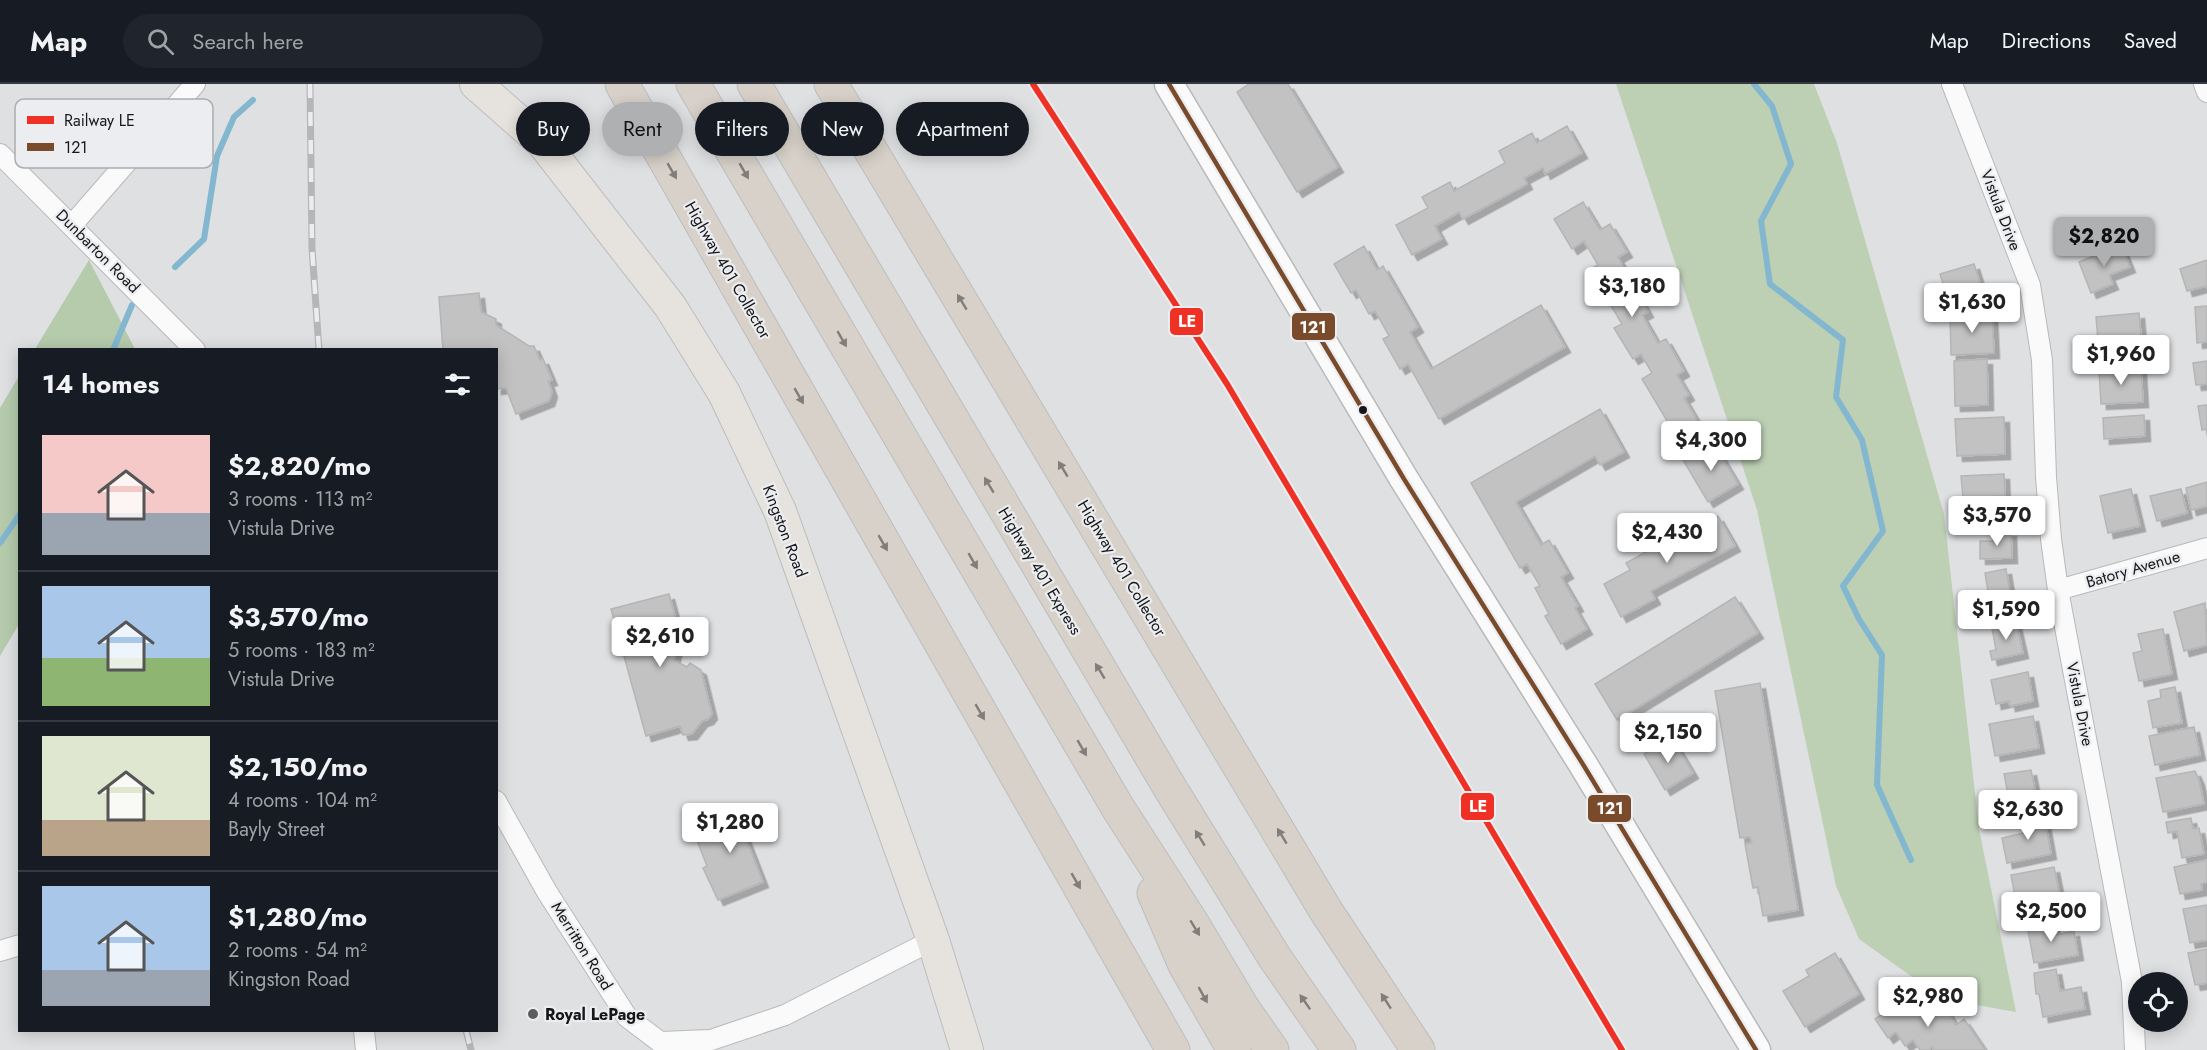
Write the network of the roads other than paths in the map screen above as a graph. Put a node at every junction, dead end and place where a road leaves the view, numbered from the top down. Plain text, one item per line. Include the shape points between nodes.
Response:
1 (195, 84) edge
2 (476, 84) edge
3 (622, 84) edge
4 (693, 84) edge
5 (754, 84) edge
6 (831, 84) edge
7 (1169, 84) edge
8 (1952, 84) edge
9 (2204, 84) edge
10 (2207, 92) edge
11 (182, 99) edge
12 (0, 154) edge
13 (122, 168) edge
14 (72, 225) junction
15 (194, 348) edge
16 (2207, 548) edge
17 (2058, 590) junction
18 (498, 805) edge
19 (1118, 808) junction
20 (933, 940) junction
21 (18, 946) edge
22 (0, 951) edge
23 (364, 1032) edge
24 (366, 1050) edge
25 (967, 1050) edge
26 (1173, 1050) edge
27 (1234, 1050) edge
28 (1272, 1050) edge
29 (1339, 1050) edge
30 (1418, 1050) edge
31 (1756, 1050) edge
32 (2135, 1050) edge

1 - 11 street
2 - 20 main road, Kingston Road via 543,143 670,306 724,393 780,511
3 -> 26 highway, Highway 401 Collector
4 -> 19 highway
29 -> 5 highway, Highway 401 Express via 1275,958 1170,788
30 -> 6 highway, Highway 401 Collector via 1326,911
7 - 31 main road via 1404,479
8 - 17 street, Vistula Drive via 2030,285 2042,360 2046,477
9 - 10 street
12 - 14 street, Dunbarton Road
13 - 14 street
14 - 15 street, Dunbarton Road
16 - 17 street, Batory Avenue
17 - 32 street, Vistula Drive via 2132,982
18 - 20 street, Merritton Road via 547,892 627,1017 660,1042 711,1040 785,1015
19 -> 27 highway via 1185,965
19 -> 28 highway
20 - 25 main road, Kingston Road
21 - 22 street
23 - 24 street

